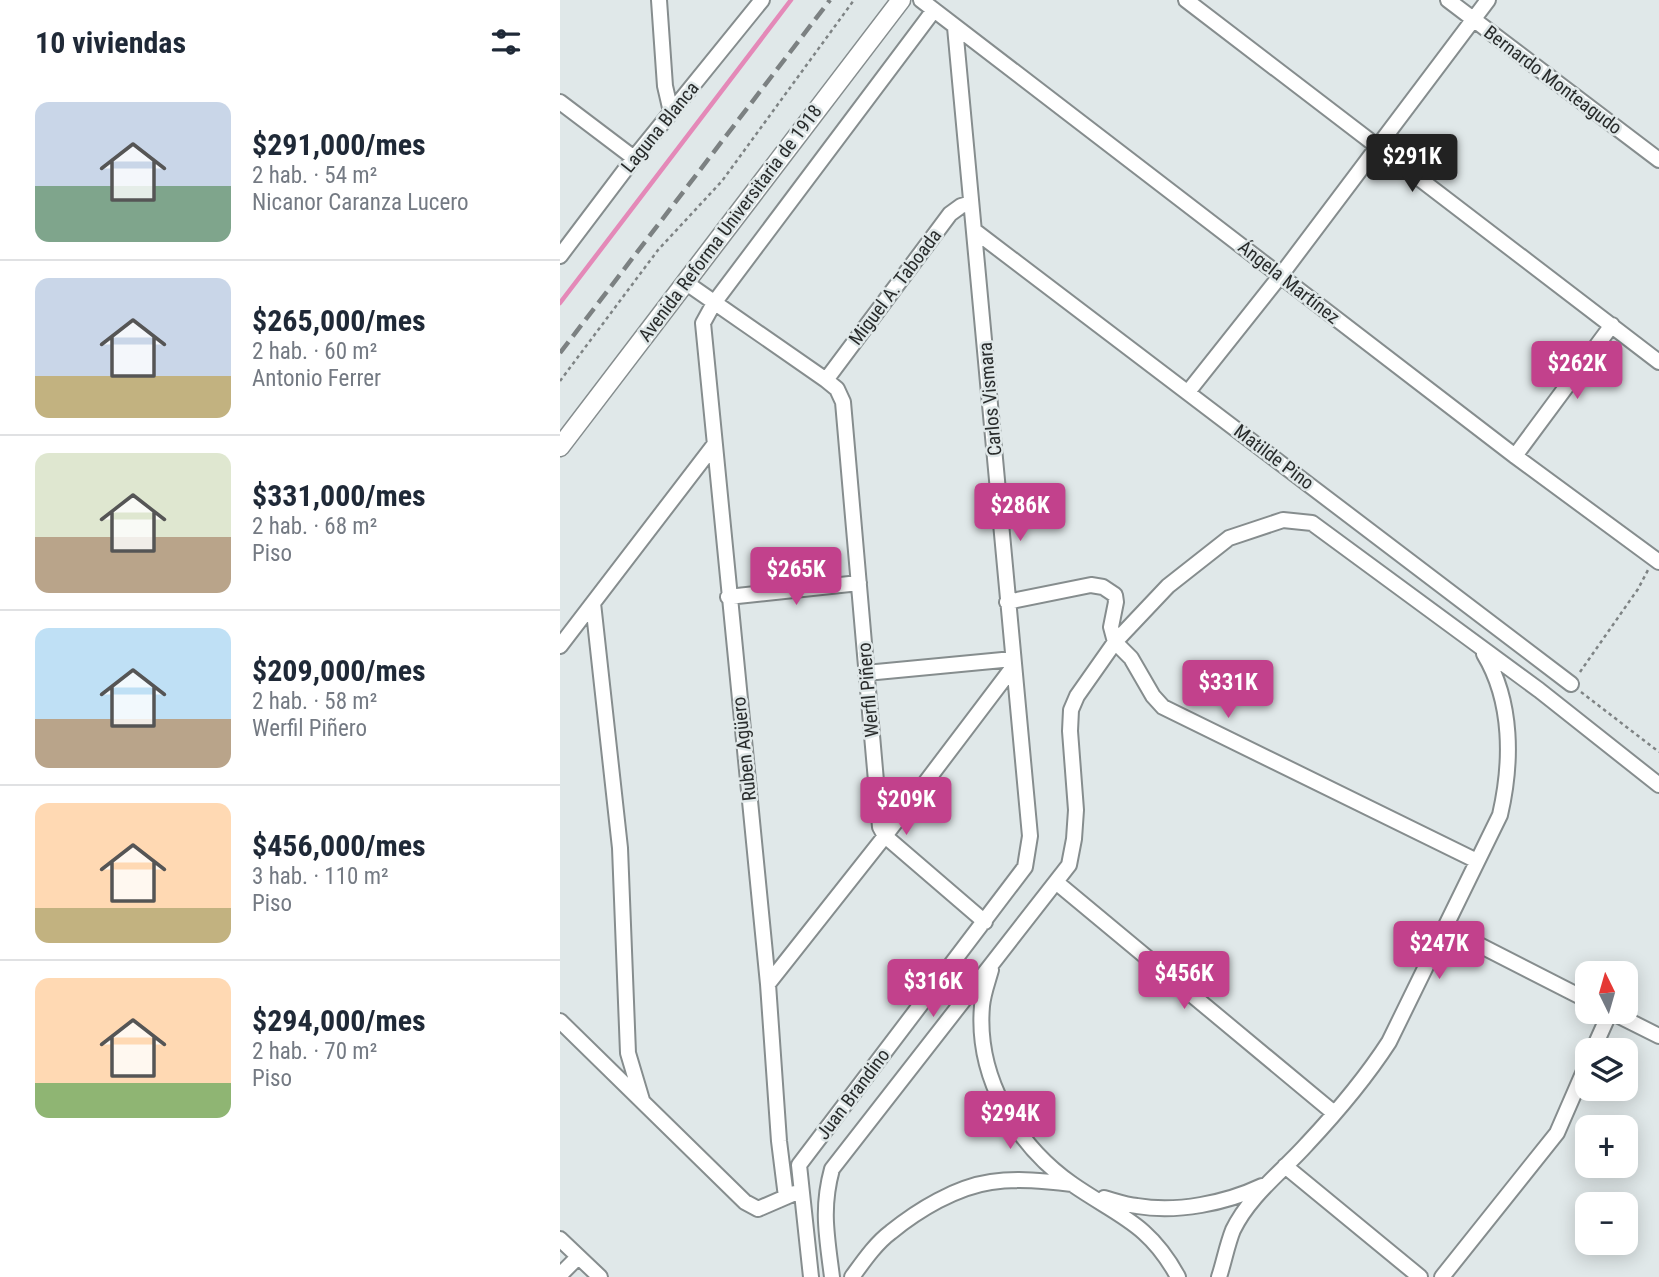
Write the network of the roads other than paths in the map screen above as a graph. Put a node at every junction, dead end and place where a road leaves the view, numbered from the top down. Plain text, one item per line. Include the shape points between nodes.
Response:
1 (659, 0) edge
2 (762, 0) edge
3 (901, 0) edge
4 (921, 0) edge
5 (1186, 0) edge
6 (1448, 0) edge
7 (1488, 0) edge
8 (934, 10) junction
9 (1473, 19) junction
10 (956, 27) junction
11 (560, 102) edge
12 (671, 112) junction
13 (1378, 146) junction
14 (634, 158) junction
15 (1659, 160) edge
16 (971, 203) junction
17 (975, 232) junction
18 (560, 256) edge
19 (1281, 275) junction
20 (685, 282) junction
21 (714, 303) junction
22 (1612, 326) junction
23 (1659, 362) edge
24 (826, 380) junction
25 (1188, 391) junction
26 (714, 445) junction
27 (560, 447) edge
28 (1515, 456) junction
29 (1656, 560) edge
30 (859, 583) junction
31 (728, 597) junction
32 (1007, 602) junction
33 (593, 603) junction
34 (1115, 642) junction
35 (560, 646) edge
36 (1479, 646) junction
37 (1013, 663) junction
38 (866, 673) junction
39 (1571, 684) road end
40 (1659, 785) edge
41 (885, 836) junction
42 (1028, 853) joint
43 (1477, 861) junction
44 (1056, 882) junction
45 (985, 922) junction
46 (1446, 928) junction
47 (994, 962) junction
48 (768, 984) junction
49 (1575, 994) edge
50 (560, 1021) edge
51 (1635, 1024) edge
52 (1659, 1036) edge
53 (1575, 1092) edge
54 (642, 1100) junction
55 (1334, 1114) junction
56 (1285, 1166) junction
57 (1268, 1183) junction
58 (1072, 1184) junction
59 (802, 1190) junction
60 (1090, 1194) junction
61 (786, 1197) junction
62 (560, 1239) edge
63 (578, 1257) junction
64 (560, 1275) edge
65 (600, 1277) edge
66 (811, 1277) edge
67 (832, 1277) edge
68 (852, 1277) edge
69 (1178, 1277) edge
70 (1219, 1277) edge
71 (1420, 1277) edge
72 (1442, 1277) edge

1 - 12 street
2 - 12 street, Laguna Blanca
3 - 20 main road, Avenida Reforma Universitaria de 1918
4 - 8 street, Ángela Martínez
5 - 13 street
6 - 9 street, Bernardo Monteagudo
7 - 9 street
8 - 10 street, Ángela Martínez
8 - 21 street, Avenida Reforma Universitaria de 1918
9 - 13 street
9 - 15 street, Bernardo Monteagudo
10 - 16 street, Carlos Vismara
10 - 19 street, Ángela Martínez
11 - 14 street
12 - 14 street, Laguna Blanca
13 - 19 street
13 - 22 street
14 - 18 street, Laguna Blanca
16 - 17 street, Carlos Vismara
16 - 24 street, Miguel A. Taboada via 950,214
17 - 25 street, Matilde Pino
17 - 32 street, Carlos Vismara
19 - 25 street
19 - 28 street, Ángela Martínez
20 - 21 street, Werfil Piñero
20 - 27 main road, Avenida Reforma Universitaria de 1918
21 - 24 street, Werfil Piñero
21 - 26 street, Ruben Agüero via 703,323
22 - 23 street
22 - 28 street
24 - 30 street, Werfil Piñero via 843,402
25 - 39 street, Matilde Pino
26 - 31 street, Ruben Agüero
26 - 33 street
28 - 29 street, Ángela Martínez
30 - 31 street
30 - 38 street, Werfil Piñero
31 - 48 street, Ruben Agüero
32 - 34 street via 1091,585 1103,587 1115,594 1111,627
32 - 37 street, Carlos Vismara
33 - 35 street
33 - 54 street via 620,848 628,1053
34 - 36 street via 1168,586 1229,538 1283,520 1312,523
34 - 43 street via 1163,707
34 - 44 street via 1072,710 1074,839 1069,865
36 - 40 street
36 - 43 street via 1499,685 1509,754 1500,815
37 - 38 street
37 - 41 street
37 - 42 street, Carlos Vismara
38 - 41 street, Werfil Piñero via 880,827
41 - 45 street
41 - 48 street
42 - 45 street, Juan Brandino via 1025,867
43 - 46 street
44 - 47 street
44 - 55 street
45 - 59 street, Juan Brandino via 799,1165
46 - 49 street
46 - 55 street via 1389,1042
47 - 58 street via 982,1004 982,1048 995,1087 1022,1138
47 - 67 street via 832,1169 824,1210
48 - 61 street, Ruben Agüero
50 - 54 street
51 - 52 street
53 - 72 street via 1557,1133
54 - 61 street via 745,1202 758,1209
55 - 56 street
56 - 57 street
56 - 71 street
57 - 60 street via 1228,1199 1193,1206 1138,1207
57 - 70 street via 1233,1231
58 - 60 street
58 - 68 street via 990,1182 964,1190 890,1233
59 - 61 street
59 - 66 street
60 - 69 street via 1153,1239
62 - 63 street
63 - 64 street
63 - 65 street

